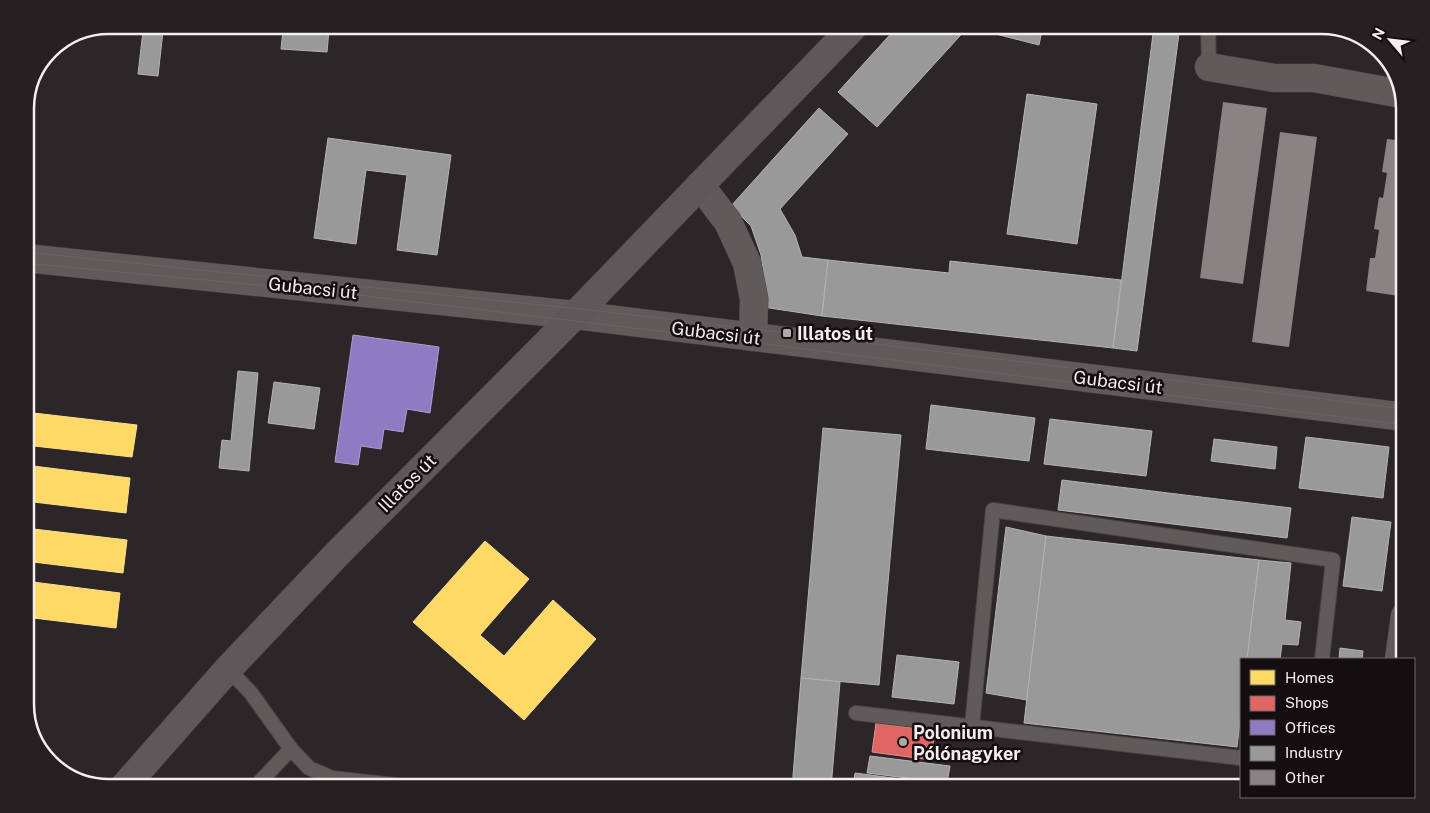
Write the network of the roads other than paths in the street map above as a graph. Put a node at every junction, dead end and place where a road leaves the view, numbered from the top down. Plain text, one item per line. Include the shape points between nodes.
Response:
1 (846, 34) edge
2 (1208, 34) edge
3 (1209, 66) joint
4 (1395, 93) edge
5 (700, 185) junction
6 (34, 259) edge
7 (575, 315) junction
8 (753, 337) junction
9 (1396, 416) edge
10 (1322, 658) edge
11 (228, 669) junction
12 (856, 713) dead end
13 (972, 726) junction
14 (291, 749) junction
15 (1240, 758) edge
16 (131, 779) edge
17 (263, 779) edge
18 (341, 779) edge

1 - 5 street, Illatos út
2 - 3 lane
3 - 4 street via 1274,78 1314,78
5 - 7 street, Illatos út
5 - 8 street via 728,222 747,263 754,299
6 - 7 street, Gubacsi út
7 - 8 street, Gubacsi út
7 - 11 street, Illatos út via 340,551
8 - 9 street, Gubacsi út
10 - 13 lane via 1333,560 993,510
11 - 14 lane via 251,693
11 - 16 street, Illatos út
12 - 13 lane
13 - 15 lane
14 - 17 lane
14 - 18 lane via 309,768

